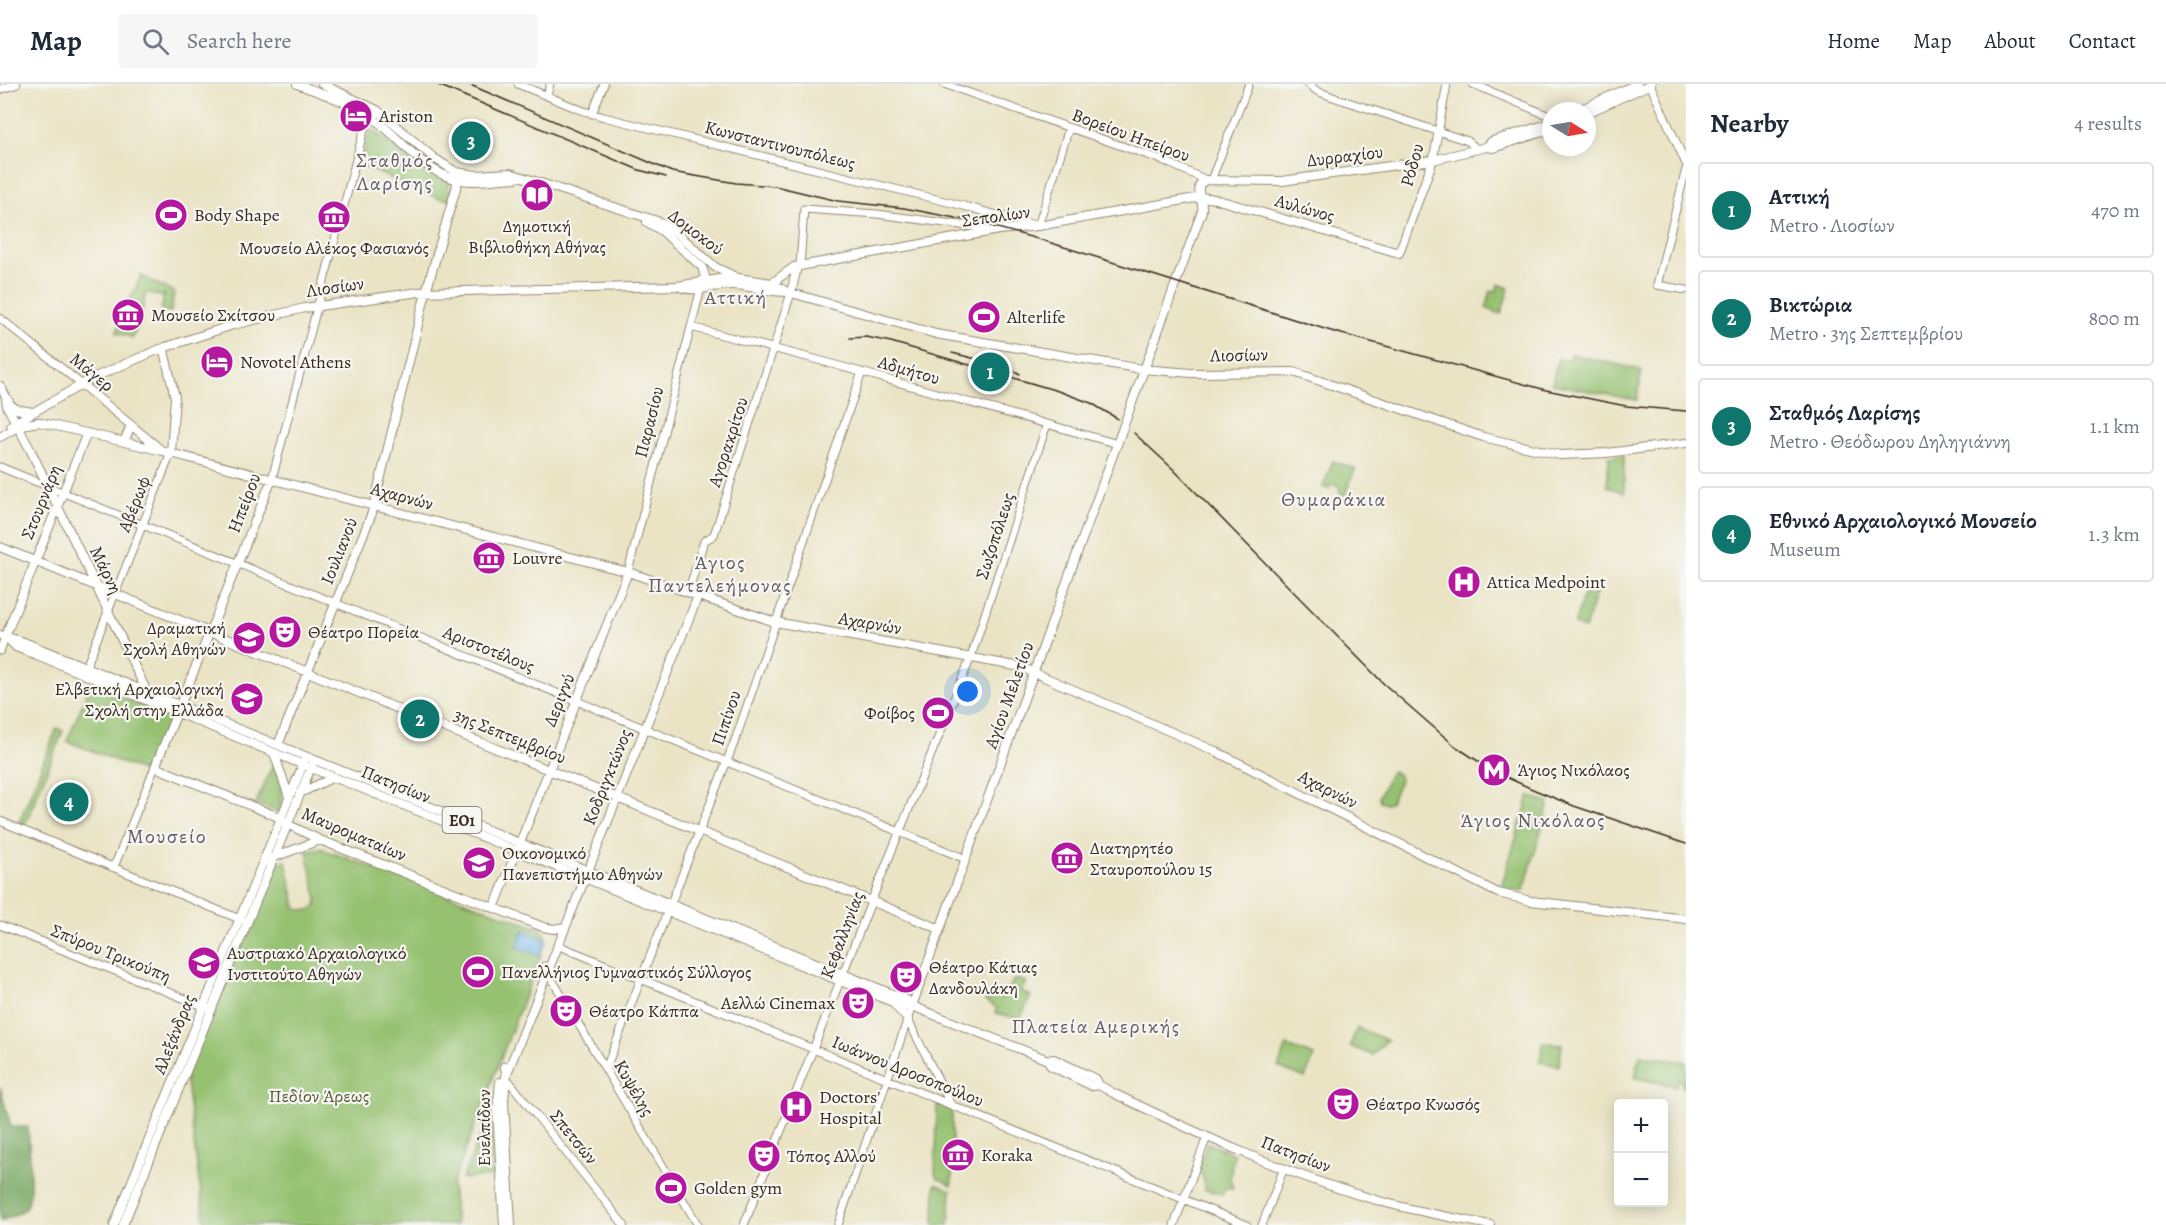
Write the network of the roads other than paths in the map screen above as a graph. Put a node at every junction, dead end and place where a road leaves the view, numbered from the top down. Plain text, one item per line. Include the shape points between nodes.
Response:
1 (16, 84) edge
2 (297, 84) edge
3 (322, 84) edge
4 (518, 84) edge
5 (550, 84) edge
6 (604, 84) edge
7 (944, 84) edge
8 (1249, 84) edge
9 (1308, 84) edge
10 (1446, 84) edge
11 (1473, 84) edge
12 (1637, 84) edge
13 (1651, 84) edge
14 (0, 89) edge
15 (547, 96) junction
16 (1596, 102) edge
17 (1596, 109) edge
18 (380, 112) junction
19 (1542, 113) edge
20 (592, 114) junction
21 (372, 117) junction
22 (1542, 126) edge
23 (1069, 128) junction
24 (1438, 130) junction
25 (1542, 132) edge
26 (1481, 148) junction
27 (1432, 160) junction
28 (1686, 164) edge
29 (1686, 169) edge
30 (457, 176) junction
31 (1208, 180) junction
32 (1201, 197) junction
33 (634, 215) junction
34 (1038, 226) junction
35 (999, 231) junction
36 (1399, 253) joint
37 (798, 267) junction
38 (737, 278) junction
39 (702, 284) junction
40 (781, 290) junction
41 (1686, 290) edge
42 (426, 292) junction
43 (317, 306) junction
44 (0, 318) edge
45 (691, 327) junction
46 (163, 349) junction
47 (773, 349) junction
48 (1145, 369) junction
49 (862, 372) junction
50 (81, 384) junction
51 (0, 386) edge
52 (8, 401) junction
53 (32, 412) junction
54 (18, 424) junction
55 (1047, 424) junction
56 (131, 425) junction
57 (87, 433) junction
58 (2, 434) edge
59 (24, 442) junction
60 (124, 442) junction
61 (1686, 443) edge
62 (1118, 444) junction
63 (31, 452) junction
64 (167, 452) junction
65 (0, 467) edge
66 (272, 479) junction
67 (47, 486) junction
68 (63, 493) junction
69 (374, 506) junction
70 (57, 508) junction
71 (51, 523) junction
72 (66, 525) junction
73 (142, 525) junction
74 (0, 547) edge
75 (36, 561) junction
76 (238, 563) junction
77 (628, 572) junction
78 (95, 586) junction
79 (115, 594) junction
80 (695, 595) junction
81 (336, 603) junction
82 (108, 611) junction
83 (775, 622) junction
84 (210, 632) junction
85 (3, 636) edge
86 (0, 651) edge
87 (971, 657) junction
88 (86, 667) junction
89 (135, 668) junction
90 (308, 671) junction
91 (1034, 673) junction
92 (125, 683) junction
93 (147, 692) junction
94 (576, 700) junction
95 (152, 702) junction
96 (178, 709) junction
97 (645, 728) junction
98 (276, 749) junction
99 (727, 761) junction
100 (308, 762) junction
101 (155, 766) junction
102 (549, 769) junction
103 (334, 777) junction
104 (300, 793) junction
105 (290, 797) junction
106 (616, 797) junction
107 (0, 821) edge
108 (284, 821) junction
109 (699, 831) junction
110 (900, 831) junction
111 (320, 840) junction
112 (518, 847) junction
113 (272, 858) junction
114 (966, 859) junction
115 (112, 867) junction
116 (586, 874) junction
117 (871, 901) junction
118 (494, 908) junction
119 (669, 908) junction
120 (1686, 919) edge
121 (243, 920) junction
122 (0, 925) edge
123 (543, 927) junction
124 (564, 927) junction
125 (940, 929) junction
126 (556, 943) junction
127 (546, 968) junction
128 (842, 978) junction
129 (640, 979) junction
130 (885, 999) junction
131 (912, 1006) junction
132 (207, 1008) junction
133 (908, 1020) junction
134 (814, 1049) junction
135 (504, 1066) junction
136 (606, 1068) junction
137 (506, 1076) junction
138 (888, 1079) junction
139 (951, 1105) junction
140 (1207, 1137) junction
141 (1284, 1168) junction
142 (1184, 1200) junction
143 (114, 1225) edge
144 (123, 1225) edge
145 (504, 1225) edge
146 (510, 1225) edge
147 (624, 1225) edge
148 (698, 1225) edge
149 (744, 1225) edge
150 (838, 1225) edge
151 (1174, 1225) edge
152 (1247, 1225) edge
153 (1262, 1225) edge
154 (1490, 1225) edge

1 - 14 main road
2 - 21 main road
3 - 18 main road
4 - 15 street, Κωνσταντινουπόλεως
5 - 15 street
6 - 20 street
7 - 23 street, Βορείου Ηπείρου
8 - 31 street
9 - 24 street via 1317,91
10 - 24 street, Ρόδου
11 - 19 street
12 - 16 main road
13 - 17 main road
13 - 28 street
15 - 20 street, Κωνσταντινουπόλεως
18 - 21 street
18 - 30 main road
20 - 34 street, Κωνσταντινουπόλεως
21 - 30 main road via 429,167
21 - 43 street, Ηπείρου via 366,124
22 - 26 main road, Δυρραχίου
23 - 31 street, Βορείου Ηπείρου
23 - 34 street
24 - 26 street
24 - 27 street, Ρόδου
25 - 26 main road, Δυρραχίου
26 - 27 main road, Δυρραχίου
27 - 31 main road, Δυρραχίου via 1282,181
27 - 36 main road, Ρόδου
29 - 41 street via 1657,285
30 - 33 main road, Δομοκού via 510,173
30 - 42 main road, Ιουλιανού
31 - 32 main road, Αγίου Μελετίου via 1199,187
32 - 34 main road, Σεπολίων
32 - 36 main road, Αυλώνος
32 - 48 main road, Αγίου Μελετίου via 1202,211
33 - 38 main road, Δομοκού via 663,224 715,267
33 - 39 main road, Δομοκού via 660,230 702,267
34 - 35 main road, Σεπολίων
35 - 37 main road, Σεπολίων
35 - 37 street via 877,214 804,209
37 - 40 main road
38 - 39 main road, Λιοσίων
38 - 40 main road, Λιοσίων
39 - 40 main road, Λιοσίων
39 - 42 main road, Λιοσίων
39 - 45 street, Παρασίου
40 - 47 street, Αγορακρίτου
40 - 48 main road, Λιοσίων via 945,336
42 - 43 main road, Λιοσίων
42 - 69 main road, Ιουλιανού
43 - 46 main road, Λιοσίων via 273,314
43 - 66 street, Ηπείρου
44 - 50 street, Μάγερ
45 - 47 street, Αδμήτου
45 - 77 street, Παρασίου
46 - 50 main road, Λιοσίων
46 - 64 main road via 175,397
47 - 49 street, Αδμήτου
47 - 80 street, Αγορακρίτου via 714,535 704,541 691,583
48 - 61 main road, Λιοσίων via 1191,373 1294,372 1483,437 1564,456
48 - 62 main road, Αγίου Μελετίου
49 - 55 street, Αδμήτου
49 - 83 street, Πιπίνου
50 - 53 main road, Λιοσίων
50 - 56 main road, Μάγερ
51 - 52 main road, Μάρνη
52 - 53 main road via 16,409
52 - 54 main road, Μάρνη
53 - 54 main road, Λιοσίων
54 - 57 main road, Αχαρνών via 39,422
54 - 58 main road, Λιοσίων
54 - 59 main road, Μάρνη
54 - 63 main road, Μάρνη
55 - 62 street, Αδμήτου
55 - 87 street, Σωζοπόλεως
56 - 60 main road
56 - 64 main road, Μάγερ
57 - 60 main road, Αχαρνών
57 - 68 main road, Στουρνάρη
58 - 59 main road
59 - 63 main road, Μάρνη
60 - 64 main road, Αχαρνών
62 - 91 main road, Αγίου Μελετίου
63 - 67 main road, Μάρνη
64 - 66 main road, Αχαρνών
64 - 73 street, Αβέρωφ
65 - 67 street, Αριστοτέλους
66 - 69 main road, Αχαρνών
66 - 76 main road, Ηπείρου
67 - 68 street, Αριστοτέλους
67 - 70 main road, Μάρνη
68 - 70 main road, Στουρνάρη
68 - 73 street, Αριστοτέλους
69 - 77 main road, Αχαρνών
69 - 81 main road, Ιουλιανού
70 - 71 main road, Στουρνάρη
70 - 72 main road, Μάρνη
71 - 72 main road
71 - 75 main road, Στουρνάρη
72 - 78 main road, Μάρνη
73 - 76 street, Αριστοτέλους
73 - 79 street, Αβέρωφ
74 - 75 main road, 3ης Σεπτεμβρίου
75 - 78 main road, 3ης Σεπτεμβρίου
75 - 85 main road, Στουρνάρη
76 - 81 street, Αριστοτέλους
76 - 84 main road, Ηπείρου
77 - 80 main road, Αχαρνών
77 - 94 main road, Δεριγνύ
78 - 79 main road, 3ης Σεπτεμβρίου
78 - 82 main road, Μάρνη
79 - 82 street, Αβέρωφ
79 - 84 main road, 3ης Σεπτεμβρίου
80 - 83 main road, Αχαρνών
80 - 97 main road, Κοδριγκτώνος
81 - 90 main road, Ιουλιανού
81 - 94 street, Αριστοτέλους
82 - 88 street, Αβέρωφ
82 - 89 main road, Μάρνη
83 - 87 main road, Αχαρνών
83 - 99 street, Πιπίνου
84 - 90 main road, 3ης Σεπτεμβρίου
84 - 96 main road, Ηπείρου
85 - 86 street, Στουρνάρη
85 - 88 main road, Πατησίων / ΕΟ1
85 - 95 main road, Πατησίων / ΕΟ1 via 26,651
87 - 91 main road, Αχαρνών
87 - 110 street, Κεφαλληνίας
88 - 92 main road, Πατησίων / ΕΟ1
89 - 92 main road via 134,679
89 - 93 main road, Μάρνη
90 - 98 main road, Ιουλιανού
90 - 102 main road, 3ης Σεπτεμβρίου
91 - 114 main road, Αγίου Μελετίου
91 - 120 main road, Αχαρνών via 1226,756 1498,892 1531,901
92 - 93 main road, Πατησίων / ΕΟ1
93 - 95 main road, Μάρνη
93 - 96 main road, Πατησίων / ΕΟ1
94 - 97 street, Αριστοτέλους
94 - 102 main road, Δεριγνύ
95 - 96 main road, Πατησίων / ΕΟ1
96 - 98 main road, Πατησίων / ΕΟ1
96 - 101 main road, Ηπείρου
97 - 99 street, Αριστοτέλους
97 - 106 main road, Κοδριγκτώνος
98 - 100 main road, Πατησίων / ΕΟ1
98 - 105 main road
99 - 109 street, Πιπίνου
99 - 110 street, Αριστοτέλους
100 - 103 main road, Πατησίων / ΕΟ1
100 - 104 main road, Αλεξάνδρας
100 - 105 main road, Αλεξάνδρας
100 - 112 main road, Πατησίων / ΕΟ1
101 - 108 main road, Μαυροματαίων
101 - 115 street
102 - 106 main road, 3ης Σεπτεμβρίου
102 - 112 main road, Δεριγνύ
103 - 104 main road
103 - 112 main road, Πατησίων / ΕΟ1
104 - 108 main road, Αλεξάνδρας
105 - 108 main road, Αλεξάνδρας
106 - 109 main road, 3ης Σεπτεμβρίου
106 - 116 main road, Κοδριγκτώνος
107 - 115 street
108 - 111 main road, Μαυροματαίων
108 - 113 main road, Αλεξάνδρας
108 - 121 main road, Αλεξάνδρας
109 - 117 main road, 3ης Σεπτεμβρίου
109 - 119 street, Πιπίνου
110 - 114 street, Αριστοτέλους
110 - 117 street, Κεφαλληνίας
111 - 113 main road
111 - 118 main road, Μαυροματαίων
112 - 116 main road, Πατησίων / ΕΟ1
112 - 118 main road, Δεριγνύ
113 - 121 main road, Αλεξάνδρας
114 - 125 main road, Αγίου Μελετίου
115 - 121 street
116 - 119 main road, Πατησίων / ΕΟ1
116 - 124 main road, Κοδριγκτώνος
117 - 125 main road, 3ης Σεπτεμβρίου
117 - 128 street, Κεφαλληνίας
118 - 123 main road, Μαυροματαίων
119 - 128 main road, Πατησίων / ΕΟ1
119 - 129 street, Πιπίνου
121 - 132 main road, Αλεξάνδρας
122 - 132 street, Σπύρου Τρικούπη
123 - 124 main road, Μαυροματαίων
123 - 126 main road
124 - 126 main road, Κοδριγκτώνος
125 - 131 main road, Αγίου Μελετίου
126 - 127 main road, Κοδριγκτώνος
126 - 129 street, Ιωάννου Δροσοπούλου
127 - 135 main road, Ευελπίδων
127 - 136 street, Κυψέλης
127 - 137 main road, Ευελπίδων
128 - 130 main road, Πατησίων / ΕΟ1
128 - 131 main road, Πατησίων / ΕΟ1 via 907,1000
128 - 134 street, Κεφαλληνίας
129 - 134 street, Ιωάννου Δροσοπούλου
129 - 136 street, Πιπίνου
130 - 131 main road, Πατησίων / ΕΟ1
130 - 133 main road
131 - 133 street, Αγίου Μελετίου
131 - 140 main road, Πατησίων / ΕΟ1 via 1048,1060 1051,1066 1092,1086 1100,1085
132 - 143 main road, Αλεξάνδρας
132 - 144 main road, Αλεξάνδρας
133 - 138 street, Αγίου Μελετίου
133 - 139 street
134 - 138 street, Ιωάννου Δροσοπούλου
134 - 149 street, Κεφαλληνίας
135 - 137 street, Σπετσών
135 - 145 main road, Ευελπίδων via 497,1100
136 - 148 street, Κυψέλης
137 - 146 main road, Ευελπίδων
137 - 147 street, Σπετσών
138 - 139 street, Ιωάννου Δροσοπούλου
138 - 150 street, Αγίου Μελετίου
139 - 142 street, Ιωάννου Δροσοπούλου
140 - 141 main road, Πατησίων / ΕΟ1
140 - 142 street
141 - 153 street
141 - 154 main road, Πατησίων / ΕΟ1 via 1384,1202
142 - 151 street
142 - 152 street, Ιωάννου Δροσοπούλου

